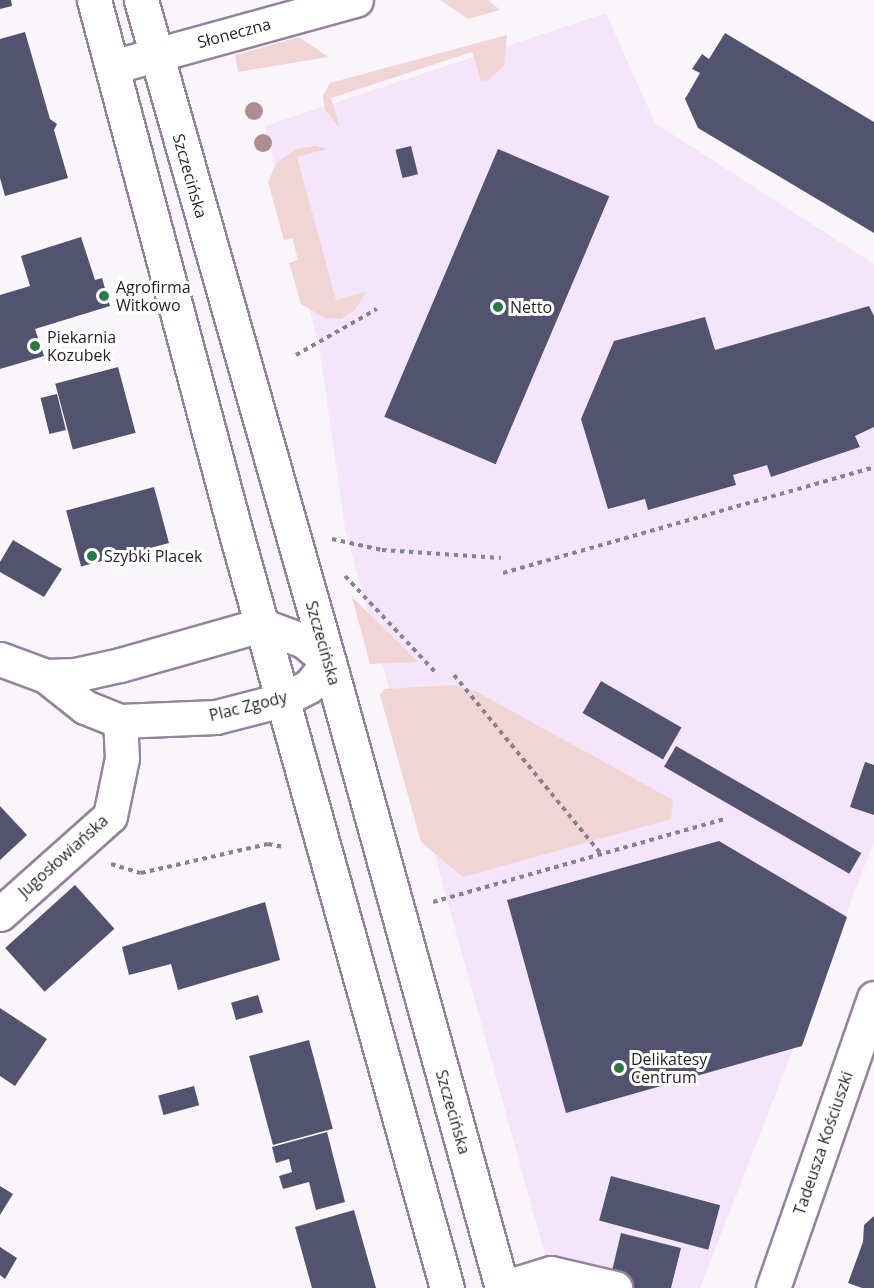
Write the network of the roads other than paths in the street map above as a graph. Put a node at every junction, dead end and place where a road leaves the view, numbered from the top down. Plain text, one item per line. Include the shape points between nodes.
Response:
1 (94, 0) edge
2 (141, 0) edge
3 (356, 0) edge
4 (156, 56) junction
5 (112, 67) junction
6 (261, 625) junction
7 (0, 659) edge
8 (329, 662) junction
9 (46, 676) junction
10 (282, 700) junction
11 (120, 722) junction
12 (0, 914) edge
13 (874, 998) edge
14 (447, 1288) edge
15 (502, 1288) edge
16 (615, 1288) edge
17 (773, 1288) edge

1 - 5 main road
2 - 4 main road, Szczecińska
3 - 4 main road, Słoneczna
4 - 5 main road, Słoneczna
4 - 8 main road, Szczecińska
5 - 6 main road
6 - 8 main road via 304,641
6 - 9 main road via 120,665 74,675
6 - 10 main road
7 - 9 main road
8 - 10 main road, Plac Zgody via 309,686
8 - 15 main road, Szczecińska
9 - 11 main road, Plac Zgody via 85,707
10 - 11 main road, Plac Zgody via 216,717
10 - 14 main road
11 - 12 main road, Jugosłowiańska via 122,758 110,816
13 - 17 main road, Tadeusza Kościuszki
15 - 16 main road via 551,1273

